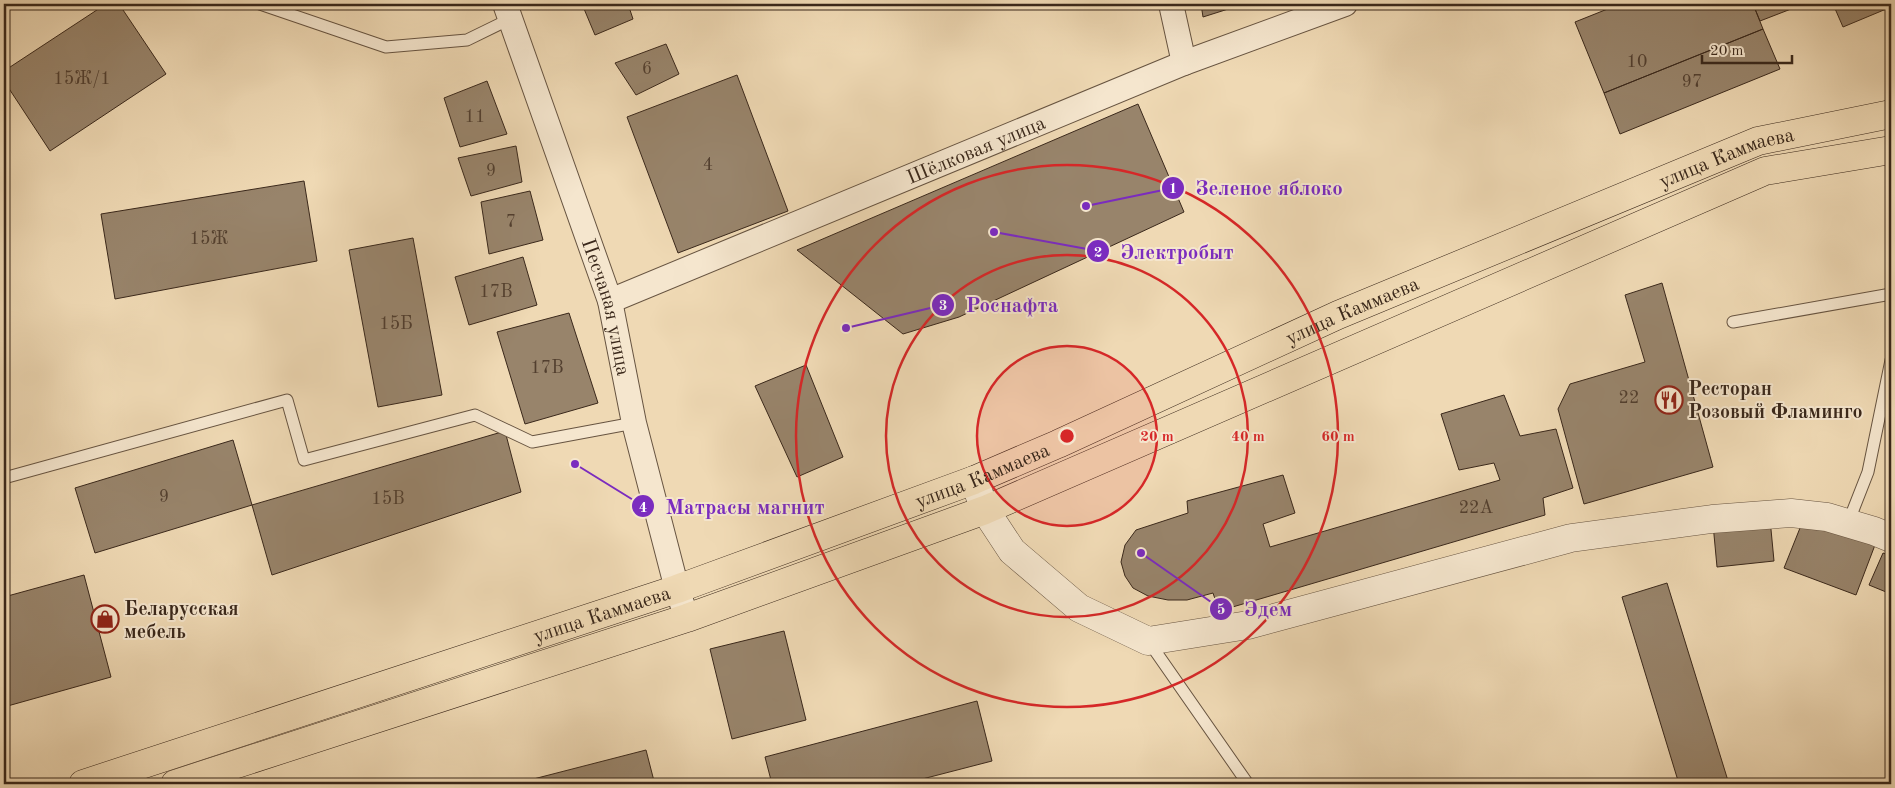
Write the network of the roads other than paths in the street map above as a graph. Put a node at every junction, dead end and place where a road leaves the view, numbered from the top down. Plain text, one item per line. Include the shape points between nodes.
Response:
1 (260, 4) edge
2 (1171, 4) edge
3 (1345, 4) edge
4 (507, 11) edge
5 (1184, 63) junction
6 (1891, 114) edge
7 (1891, 150) edge
8 (1891, 294) edge
9 (610, 301) junction
10 (1733, 322) dead end
11 (1891, 360) edge
12 (634, 423) junction
13 (4, 478) edge
14 (974, 480) junction
15 (985, 510) junction
16 (1848, 523) junction
17 (1891, 538) edge
18 (677, 589) junction
19 (687, 618) junction
20 (1148, 640) junction
21 (83, 784) edge
22 (175, 784) edge
23 (1248, 784) edge

1 - 4 lane via 386,47 467,40
2 - 5 street
3 - 5 street, Шёлковая улица
4 - 9 street, Песчаная улица
5 - 9 street, Шёлковая улица
6 - 14 main road, улица Каммаева via 1758,141 1338,315
7 - 15 main road, улица Каммаева via 1765,171
8 - 10 lane
9 - 12 street, Песчаная улица
11 - 16 lane via 1868,472
12 - 13 lane via 532,442 475,415 304,460 287,400
12 - 18 street, Песчаная улица
14 - 15 street
14 - 18 main road, улица Каммаева
15 - 19 main road, улица Каммаева
15 - 20 street via 1012,551 1079,608
16 - 17 street
16 - 20 street via 1827,517 1791,514 1712,519 1571,538 1248,625
18 - 19 street, Песчаная улица
18 - 21 main road, улица Каммаева
19 - 22 main road, улица Каммаева
20 - 23 lane

